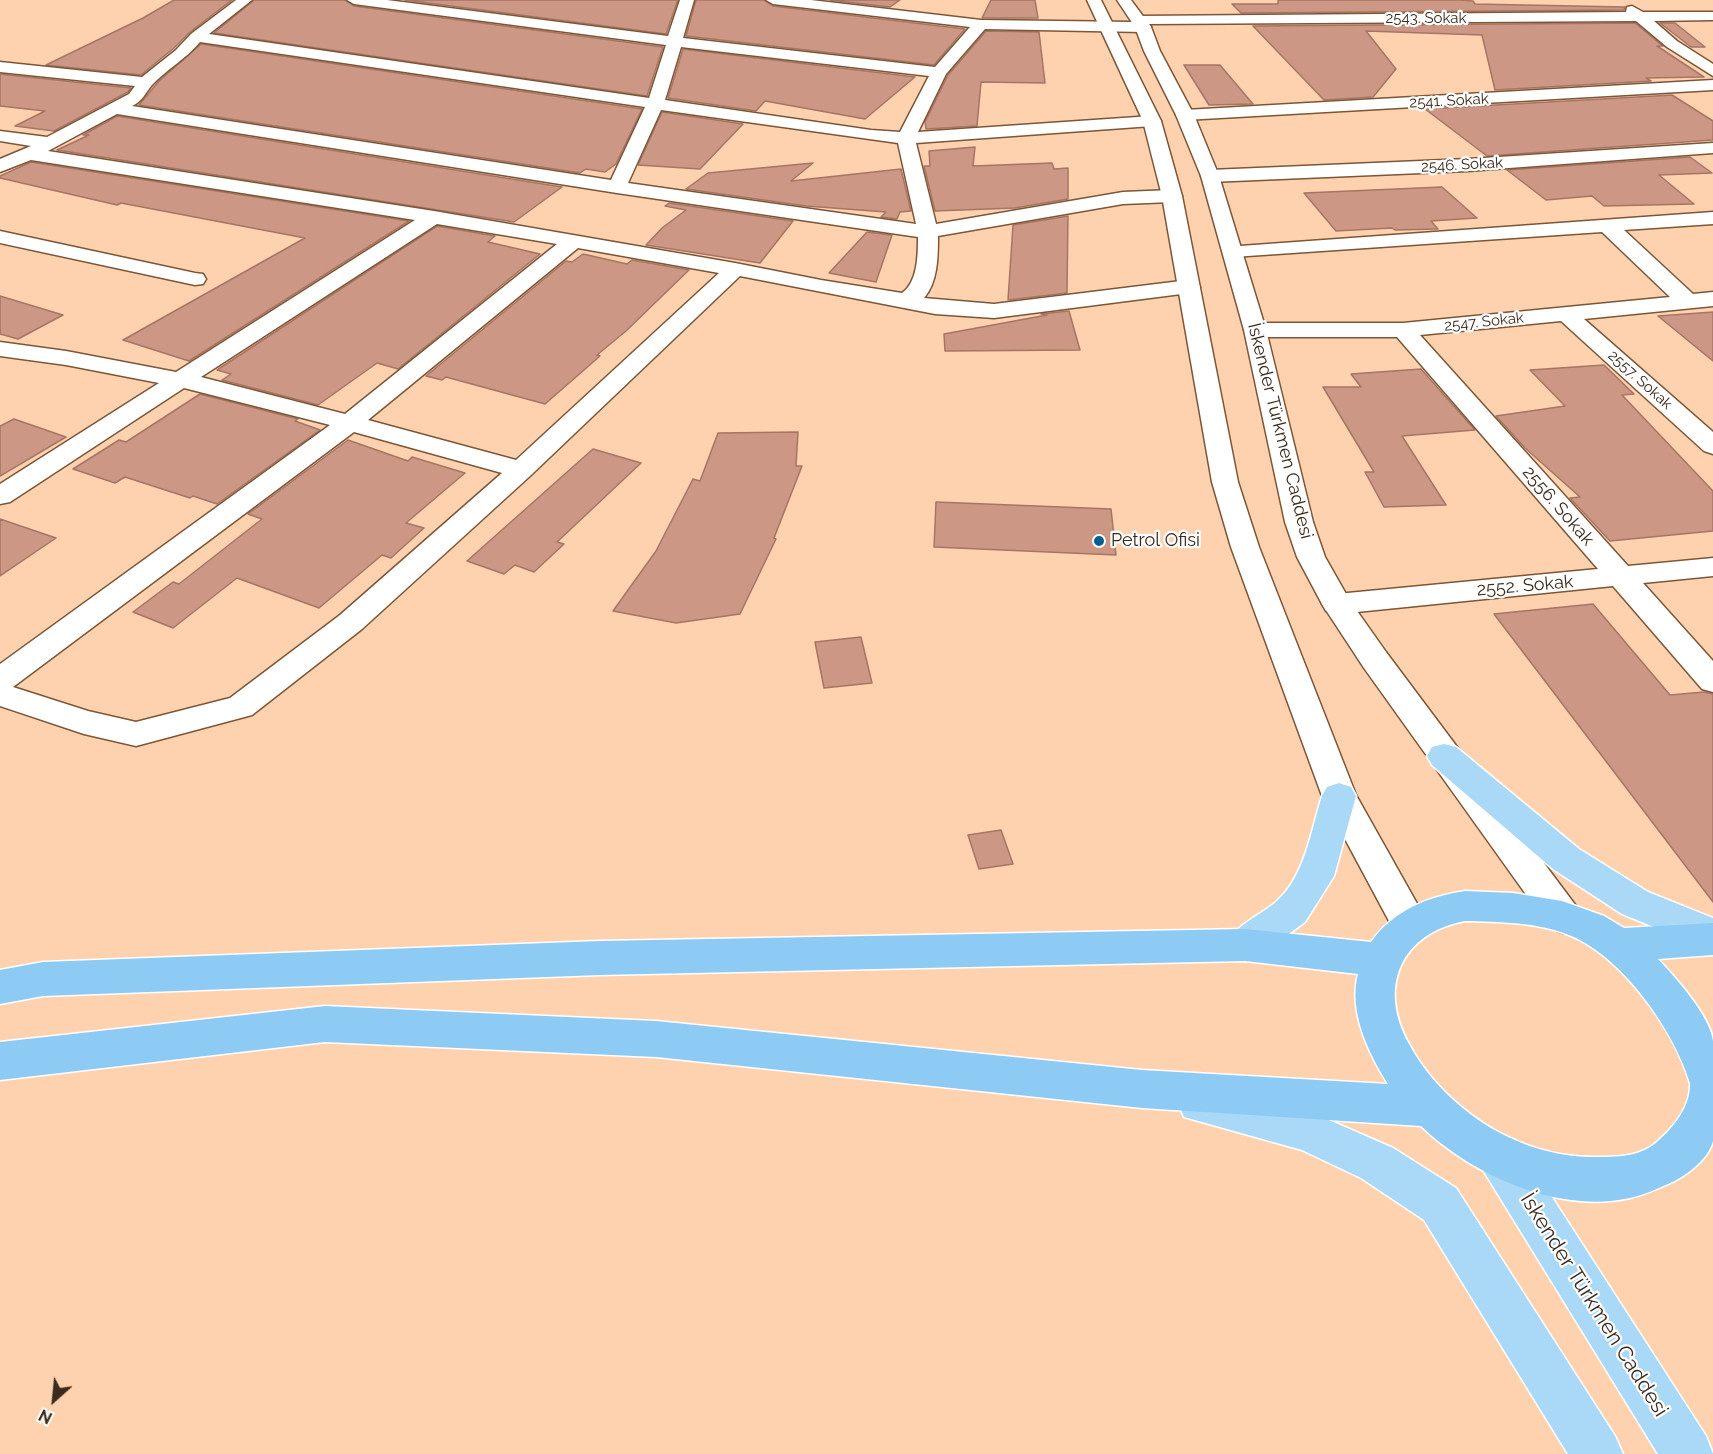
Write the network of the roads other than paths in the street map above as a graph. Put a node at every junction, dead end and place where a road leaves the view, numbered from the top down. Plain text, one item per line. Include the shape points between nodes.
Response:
1 (245, 0) edge
2 (354, 0) edge
3 (687, 0) edge
4 (773, 0) edge
5 (1094, 0) edge
6 (1124, 0) edge
7 (1623, 0) edge
8 (1315, 6) dead end
9 (1638, 16) junction
10 (1713, 16) edge
11 (1325, 19) junction
12 (1141, 23) junction
13 (981, 24) junction
14 (1108, 27) junction
15 (196, 38) junction
16 (676, 42) junction
17 (0, 68) edge
18 (1713, 71) edge
19 (939, 72) junction
20 (146, 82) junction
21 (1713, 85) edge
22 (656, 103) junction
23 (117, 109) junction
24 (1185, 115) junction
25 (1152, 121) junction
26 (0, 136) edge
27 (906, 138) junction
28 (50, 143) junction
29 (1709, 152) edge
30 (29, 154) junction
31 (0, 166) edge
32 (1210, 176) junction
33 (617, 188) junction
34 (1172, 196) junction
35 (434, 217) junction
36 (1713, 218) edge
37 (1607, 225) junction
38 (928, 232) junction
39 (0, 237) edge
40 (573, 242) junction
41 (1233, 251) junction
42 (735, 269) junction
43 (195, 279) dead end
44 (1189, 287) junction
45 (1713, 299) edge
46 (906, 300) junction
47 (1688, 302) junction
48 (1566, 314) junction
49 (1255, 330) junction
50 (1403, 330) junction
51 (0, 349) edge
52 (178, 381) junction
53 (348, 424) junction
54 (1713, 446) edge
55 (521, 470) junction
56 (0, 496) edge
57 (1713, 567) edge
58 (1620, 577) junction
59 (1337, 604) junction
60 (0, 680) edge
61 (1713, 681) edge
62 (0, 694) edge
63 (1444, 756) junction
64 (1339, 796) junction
65 (1563, 917) junction
66 (1410, 925) junction
67 (1713, 934) edge
68 (1713, 939) edge
69 (1245, 945) junction
70 (1617, 945) junction
71 (1381, 960) junction
72 (0, 987) edge
73 (0, 1061) edge
74 (1142, 1089) junction
75 (1710, 1106) edge
76 (1431, 1107) junction
77 (1499, 1155) junction
78 (1597, 1454) edge
79 (1688, 1454) edge

1 - 15 street
2 - 16 street
3 - 16 street
4 - 13 street, 2543. Sokak
5 - 14 street
6 - 12 street, İskender Türkmen Caddesi
7 - 9 street
8 - 11 street
9 - 10 street, 2543. Sokak
9 - 11 street, 2543. Sokak
9 - 18 street
11 - 12 street, 2543. Sokak
12 - 14 street, 2543. Sokak
12 - 24 street, İskender Türkmen Caddesi
13 - 14 street, 2543. Sokak
13 - 19 street
14 - 25 street
15 - 20 street
15 - 22 street
16 - 19 street
16 - 22 street
17 - 20 street
19 - 27 street
20 - 23 street via 135,98
21 - 24 street, 2541. Sokak
22 - 27 street
22 - 33 street
23 - 28 street
23 - 33 street
24 - 32 street, İskender Türkmen Caddesi
25 - 27 street
25 - 34 street
26 - 28 street
27 - 38 street
28 - 30 street
29 - 32 street, 2546. Sokak
30 - 31 street
30 - 35 street
32 - 41 street, İskender Türkmen Caddesi
33 - 38 street
34 - 38 street via 1123,198
34 - 44 street
35 - 40 street
35 - 52 street
36 - 37 street
37 - 41 street
37 - 47 street
38 - 46 street via 928,261 918,292
39 - 43 street
40 - 42 street
40 - 53 street
41 - 49 street, İskender Türkmen Caddesi
42 - 46 street
42 - 55 street
44 - 46 street via 994,310 935,307
44 - 64 street via 1225,482 1249,557
45 - 47 street, 2547. Sokak
47 - 48 street, 2547. Sokak
48 - 50 street, 2547. Sokak
48 - 54 street, 2557. Sokak
49 - 50 street, 2547. Sokak
49 - 59 street, İskender Türkmen Caddesi via 1299,522 1311,557
50 - 58 street, 2556. Sokak
51 - 52 street via 71,357
52 - 53 street
52 - 56 street
53 - 55 street
53 - 60 street
55 - 62 street via 351,622 242,707 136,734 84,722
57 - 58 street, 2552. Sokak
58 - 59 street, 2552. Sokak
58 - 61 street, 2556. Sokak
59 - 63 street, İskender Türkmen Caddesi
63 - 65 street, İskender Türkmen Caddesi
63 - 67 main road via 1566,859 1635,903
64 - 66 street
64 - 69 main road via 1316,876 1292,911
65 - 66 highway via 1499,906 1465,906 1435,912
65 - 70 highway via 1592,928
66 - 71 highway via 1393,940
68 - 70 highway
69 - 71 highway
69 - 72 highway via 600,958 43,979
70 - 75 highway via 1679,1013 1699,1052
71 - 76 highway via 1375,986 1376,1015 1387,1046 1405,1077
73 - 74 highway via 325,1024 656,1039
74 - 76 highway
74 - 78 main road via 1308,1131 1377,1163 1440,1204
75 - 77 highway via 1688,1146 1662,1166 1628,1178 1587,1181 1542,1172
76 - 77 highway
77 - 79 main road, İskender Türkmen Caddesi

